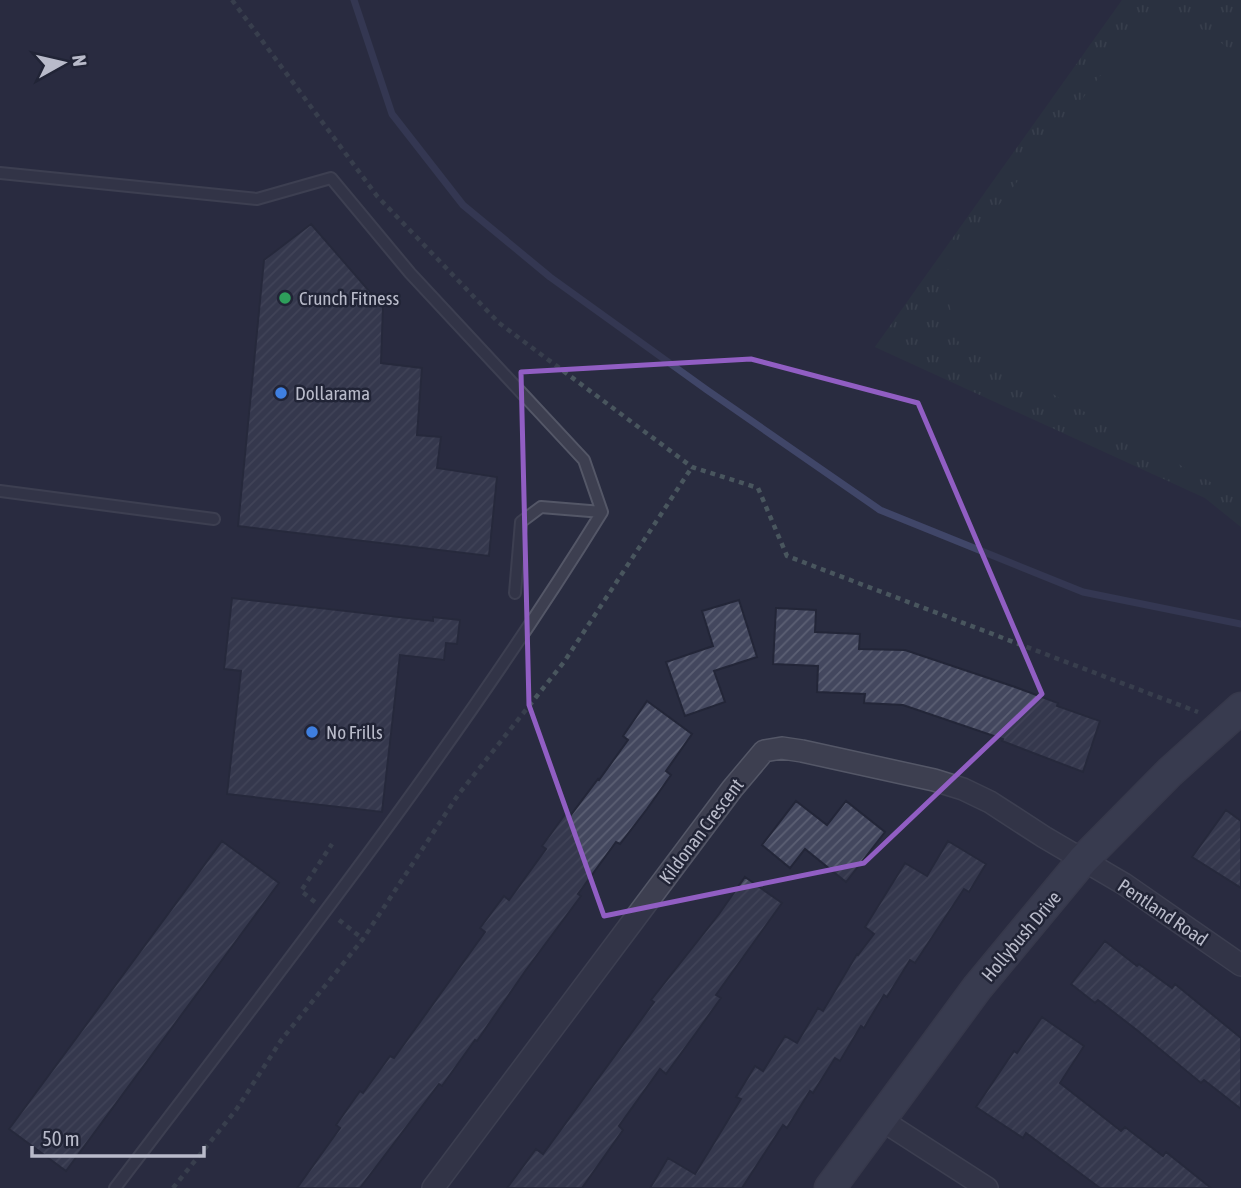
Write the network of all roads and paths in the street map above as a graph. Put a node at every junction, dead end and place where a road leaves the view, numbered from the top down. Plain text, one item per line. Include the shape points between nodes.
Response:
1 (232, 0) edge
2 (0, 173) edge
3 (692, 467) junction
4 (0, 491) edge
5 (602, 512) junction
6 (214, 519) dead end
7 (515, 593) dead end
8 (1241, 708) edge
9 (1202, 714) dead end
10 (1083, 860) junction
11 (1241, 965) edge
12 (880, 1119) junction
13 (115, 1188) edge
14 (173, 1188) edge
15 (433, 1188) edge
16 (830, 1188) edge
17 (988, 1188) edge

1 - 3 path via 377,196 499,323
2 - 5 lane via 257,199 331,178 410,273 584,460
3 - 9 path via 758,488 787,556
3 - 14 path via 564,662 458,795 363,939 282,1039 236,1110
4 - 6 lane
5 - 7 lane via 541,507 522,522
5 - 13 lane via 550,596 372,849
8 - 10 street, Hollybush Drive
10 - 11 street, Pentland Road
10 - 12 street, Hollybush Drive via 977,988
10 - 15 street, Kildonan Crescent via 963,789 802,751 764,751
12 - 16 street, Hollybush Drive
12 - 17 street

